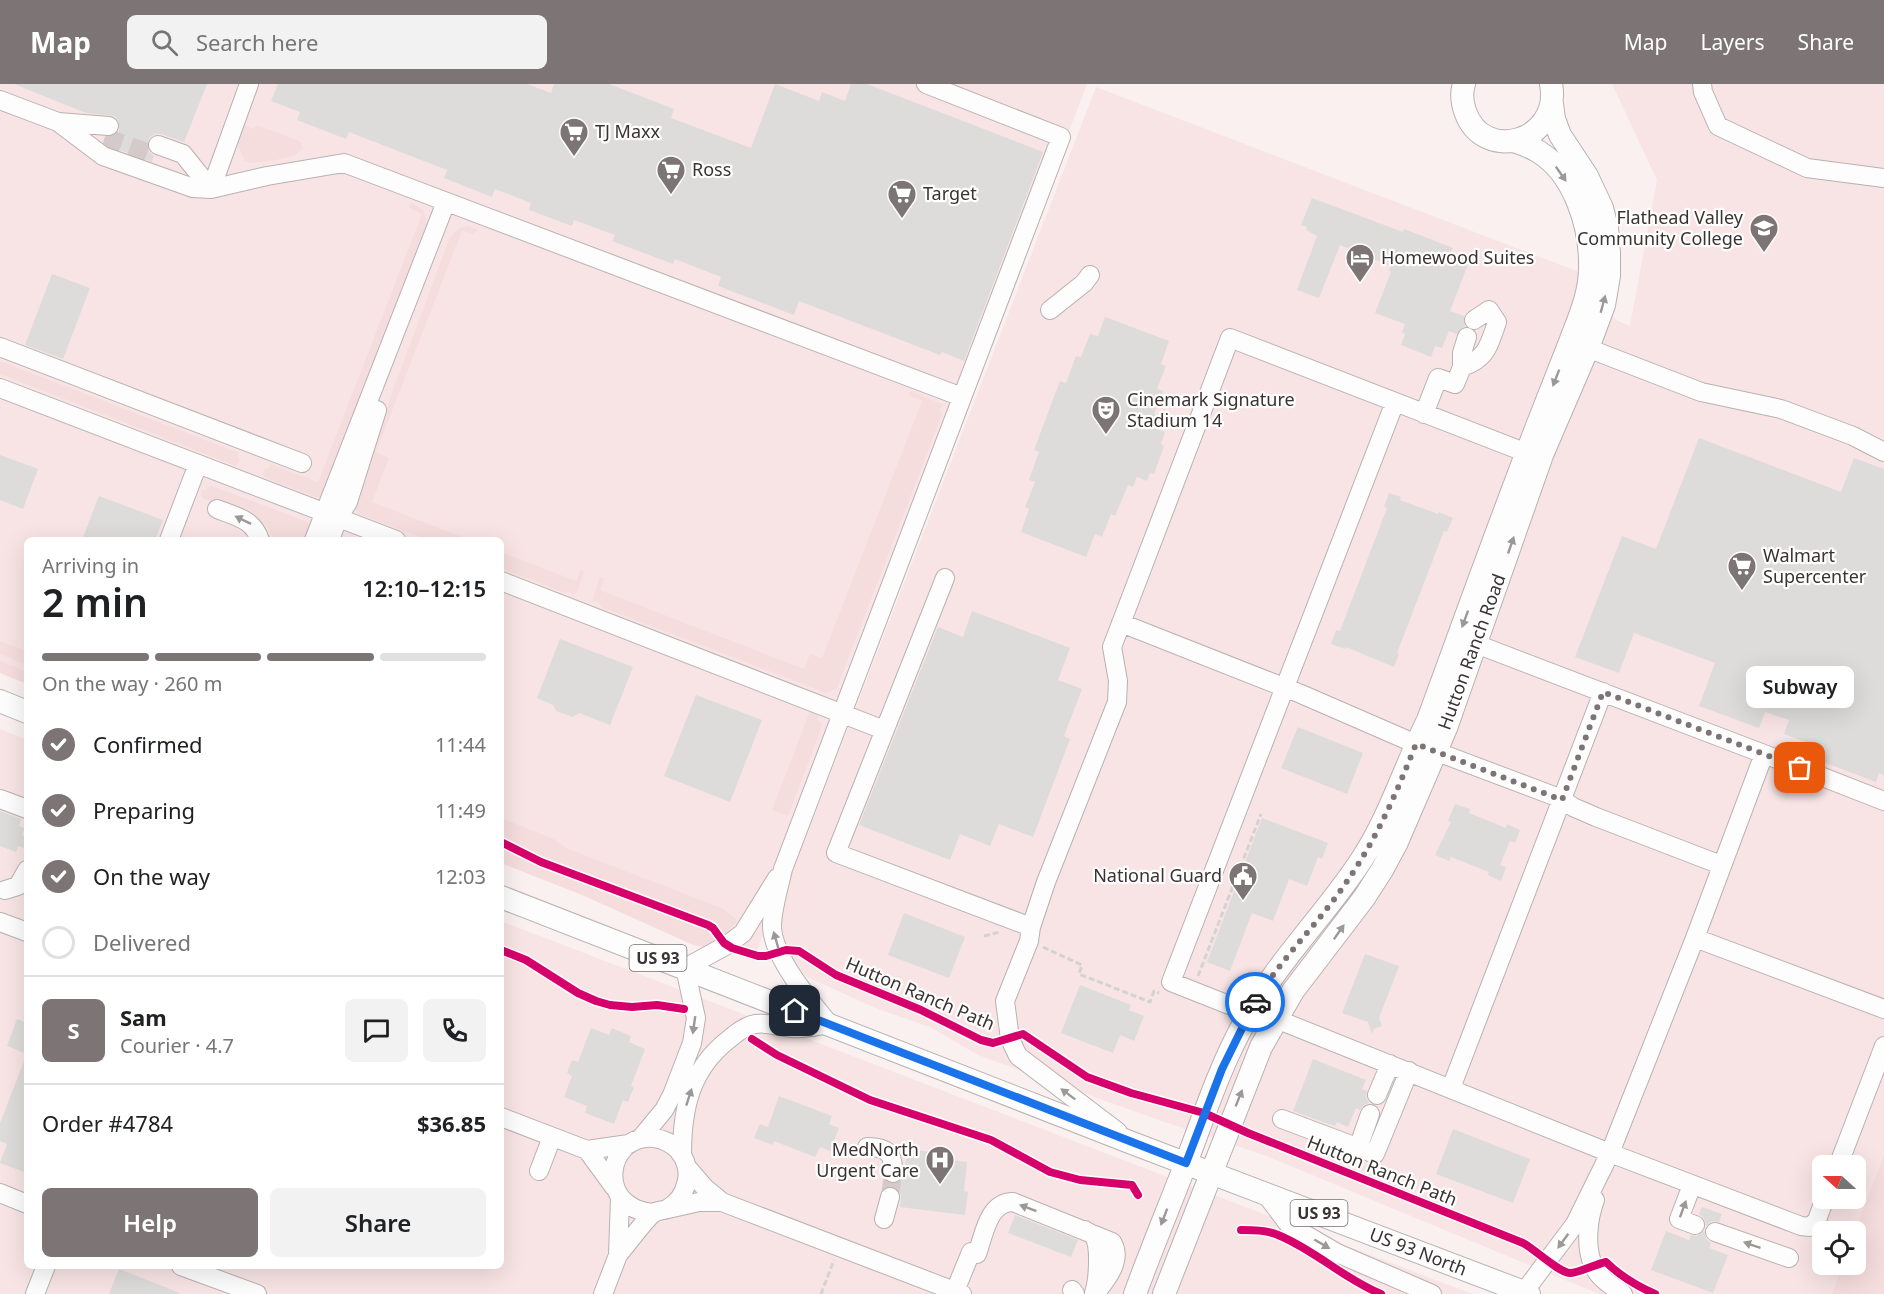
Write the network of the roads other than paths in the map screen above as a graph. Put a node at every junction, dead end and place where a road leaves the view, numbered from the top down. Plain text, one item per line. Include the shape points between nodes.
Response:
1 (249, 84) edge
2 (926, 84) edge
3 (1702, 84) edge
4 (1463, 85) edge
5 (1552, 89) edge
6 (0, 100) edge
7 (57, 122) junction
8 (107, 131) tunnel mouth
9 (1514, 141) junction
10 (157, 150) tunnel mouth
11 (1884, 178) edge
12 (211, 189) junction
13 (450, 203) junction
14 (1090, 275) dead end
15 (1050, 310) dead end
16 (1473, 320) dead end
17 (1467, 338) dead end
18 (1579, 344) junction
19 (0, 347) edge
20 (1462, 367) junction
21 (0, 387) edge
22 (962, 397) junction
23 (1395, 402) junction
24 (1424, 414) junction
25 (1884, 452) edge
26 (1534, 454) junction
27 (302, 463) dead end
28 (198, 464) junction
29 (218, 509) dead end
30 (332, 515) junction
31 (170, 537) edge
32 (259, 537) edge
33 (316, 537) edge
34 (330, 537) edge
35 (388, 537) edge
36 (945, 578) dead end
37 (504, 582) edge
38 (1121, 623) junction
39 (1476, 644) junction
40 (1285, 687) junction
41 (1603, 692) junction
42 (0, 701) edge
43 (24, 711) edge
44 (843, 714) junction
45 (884, 730) junction
46 (1426, 748) junction
47 (1764, 754) junction
48 (0, 799) edge
49 (1562, 800) junction
50 (1884, 801) edge
51 (24, 808) edge
52 (1721, 865) junction
53 (783, 869) junction
54 (24, 875) edge
55 (24, 893) edge
56 (3, 898) edge
57 (504, 898) edge
58 (0, 922) edge
59 (24, 931) edge
60 (1030, 934) junction
61 (1695, 938) junction
62 (685, 968) junction
63 (1884, 1009) edge
64 (1251, 1010) junction
65 (1275, 1019) junction
66 (829, 1024) junction
67 (1884, 1046) edge
68 (1390, 1064) junction
69 (1409, 1071) junction
70 (1451, 1088) junction
71 (1377, 1095) dead end
72 (1370, 1114) dead end
73 (504, 1118) edge
74 (1282, 1119) dead end
75 (552, 1137) junction
76 (635, 1142) junction
77 (1132, 1143) junction
78 (867, 1147) dead end
79 (1358, 1148) junction
80 (587, 1150) junction
81 (1610, 1153) junction
82 (1842, 1155) edge
83 (685, 1161) junction
84 (1186, 1163) junction
85 (539, 1171) dead end
86 (893, 1173) tunnel mouth
87 (1211, 1173) junction
88 (1692, 1185) junction
89 (617, 1192) junction
90 (1264, 1192) junction
91 (0, 1193) edge
92 (890, 1197) tunnel mouth
93 (722, 1202) junction
94 (24, 1203) edge
95 (1821, 1209) edge
96 (660, 1211) junction
97 (884, 1219) dead end
98 (1695, 1225) dead end
99 (1715, 1232) dead end
100 (618, 1255) junction
101 (1789, 1258) dead end
102 (45, 1269) edge
103 (189, 1269) edge
104 (1516, 1291) edge
105 (958, 1293) edge
106 (35, 1294) edge
107 (257, 1294) edge
108 (603, 1294) edge
109 (1094, 1294) edge
110 (1135, 1294) edge
111 (1164, 1294) edge
112 (1432, 1294) edge
113 (1623, 1294) edge

1 - 12 street
2 - 22 street via 1061,137
3 - 11 street via 1718,126 1807,168
4 - 9 main road, Hutton Ranch Road via 1462,104 1475,128 1493,139
5 - 9 main road via 1547,118 1539,129
18 -> 5 main road, Hutton Ranch Road via 1604,305 1610,276 1607,228 1595,191 1556,128
6 - 7 street
7 - 8 street
7 - 12 street via 103,156 193,188
9 -> 18 main road, Hutton Ranch Road via 1552,162 1570,188 1585,223 1591,269
10 - 12 street via 197,173
12 - 13 street via 344,164
13 - 22 street
13 - 30 street via 348,502
14 - 15 street
16 - 20 street via 1489,310 1497,322 1483,357
17 - 20 street via 1461,353
18 - 25 street via 1701,392 1781,409
18 - 26 main road, Hutton Ranch Road
19 - 27 street
20 - 24 street via 1455,384 1438,378
21 - 28 street
22 - 44 street
23 - 24 street
23 - 38 street via 1230,338
23 - 40 street
24 - 26 street
39 -> 26 main road, Hutton Ranch Road
26 -> 46 main road, Hutton Ranch Road via 1428,720
28 - 30 street
28 - 31 street
32 -> 29 street via 249,522
30 - 33 street
30 - 34 street
30 - 35 street
36 - 45 street
37 - 44 street
38 - 40 street
38 - 60 street via 1112,647 1117,702
39 - 41 street
39 - 46 main road, Hutton Ranch Road
40 - 46 street
40 - 64 street via 1171,982
41 - 47 street
41 - 49 street
42 - 43 main road
44 - 45 street
44 - 53 street
45 - 60 street via 836,853
46 - 49 street
46 - 64 main road, Hutton Ranch Road via 1364,857 1272,975
65 -> 46 main road, Hutton Ranch Road via 1382,870 1397,842
47 - 50 street
47 - 52 street
48 - 51 street
49 - 52 street
49 - 70 street
52 - 61 street
53 - 62 street via 743,933
66 -> 53 street via 786,969 779,952 772,926
54 - 56 street
55 - 56 street
57 - 62 main road, US 93 North / US 93
58 - 59 street
77 -> 60 street via 1018,1056 1010,1039 1005,1000
61 - 63 street
61 - 81 street
62 - 66 main road, US 93 North / US 93
62 -> 76 street via 696,1018 692,1044 668,1102
64 - 84 main road, Hutton Ranch Road via 1222,1069
65 - 68 street
87 -> 65 main road, Hutton Ranch Road
66 - 77 main road, US 93 North / US 93
83 -> 66 street via 682,1133 688,1097 706,1062 722,1044 755,1024 793,1028
67 - 82 street
68 - 69 street
68 - 71 street
69 - 70 street
69 - 79 street via 1375,1155
70 - 81 street
72 - 79 street
73 - 75 street
74 - 79 street
75 - 80 street
75 - 85 street
76 - 80 street
76 - 83 street via 663,1140 674,1146
76 - 89 street via 615,1162
77 - 84 main road, US 93 North / US 93
78 - 86 street via 888,1152 894,1159
80 - 89 street
81 - 88 street
81 -> 104 street via 1575,1224
81 - 113 street via 1591,1210 1588,1234 1593,1265 1606,1282
83 - 93 street via 705,1188
83 - 96 street via 688,1179 684,1192 677,1202
84 - 87 main road, US 93 North / US 93
84 -> 110 main road, Hutton Ranch Road
87 - 90 main road, US 93 North / US 93
87 - 111 main road, Hutton Ranch Road
88 - 95 street via 1801,1226 1810,1227
98 -> 88 street via 1679,1219
89 - 96 street via 630,1207 641,1212
89 - 100 street
90 - 104 main road, US 93 North / US 93
90 -> 112 street via 1289,1225 1337,1253
91 - 94 street
92 - 97 street
93 - 96 street via 699,1202
93 - 105 street
96 - 100 street
101 -> 99 street
100 - 108 street
102 - 106 street
103 - 107 street
109 -> 105 street via 1098,1270 1093,1235 1013,1202 996,1207 991,1215 977,1254 970,1252

